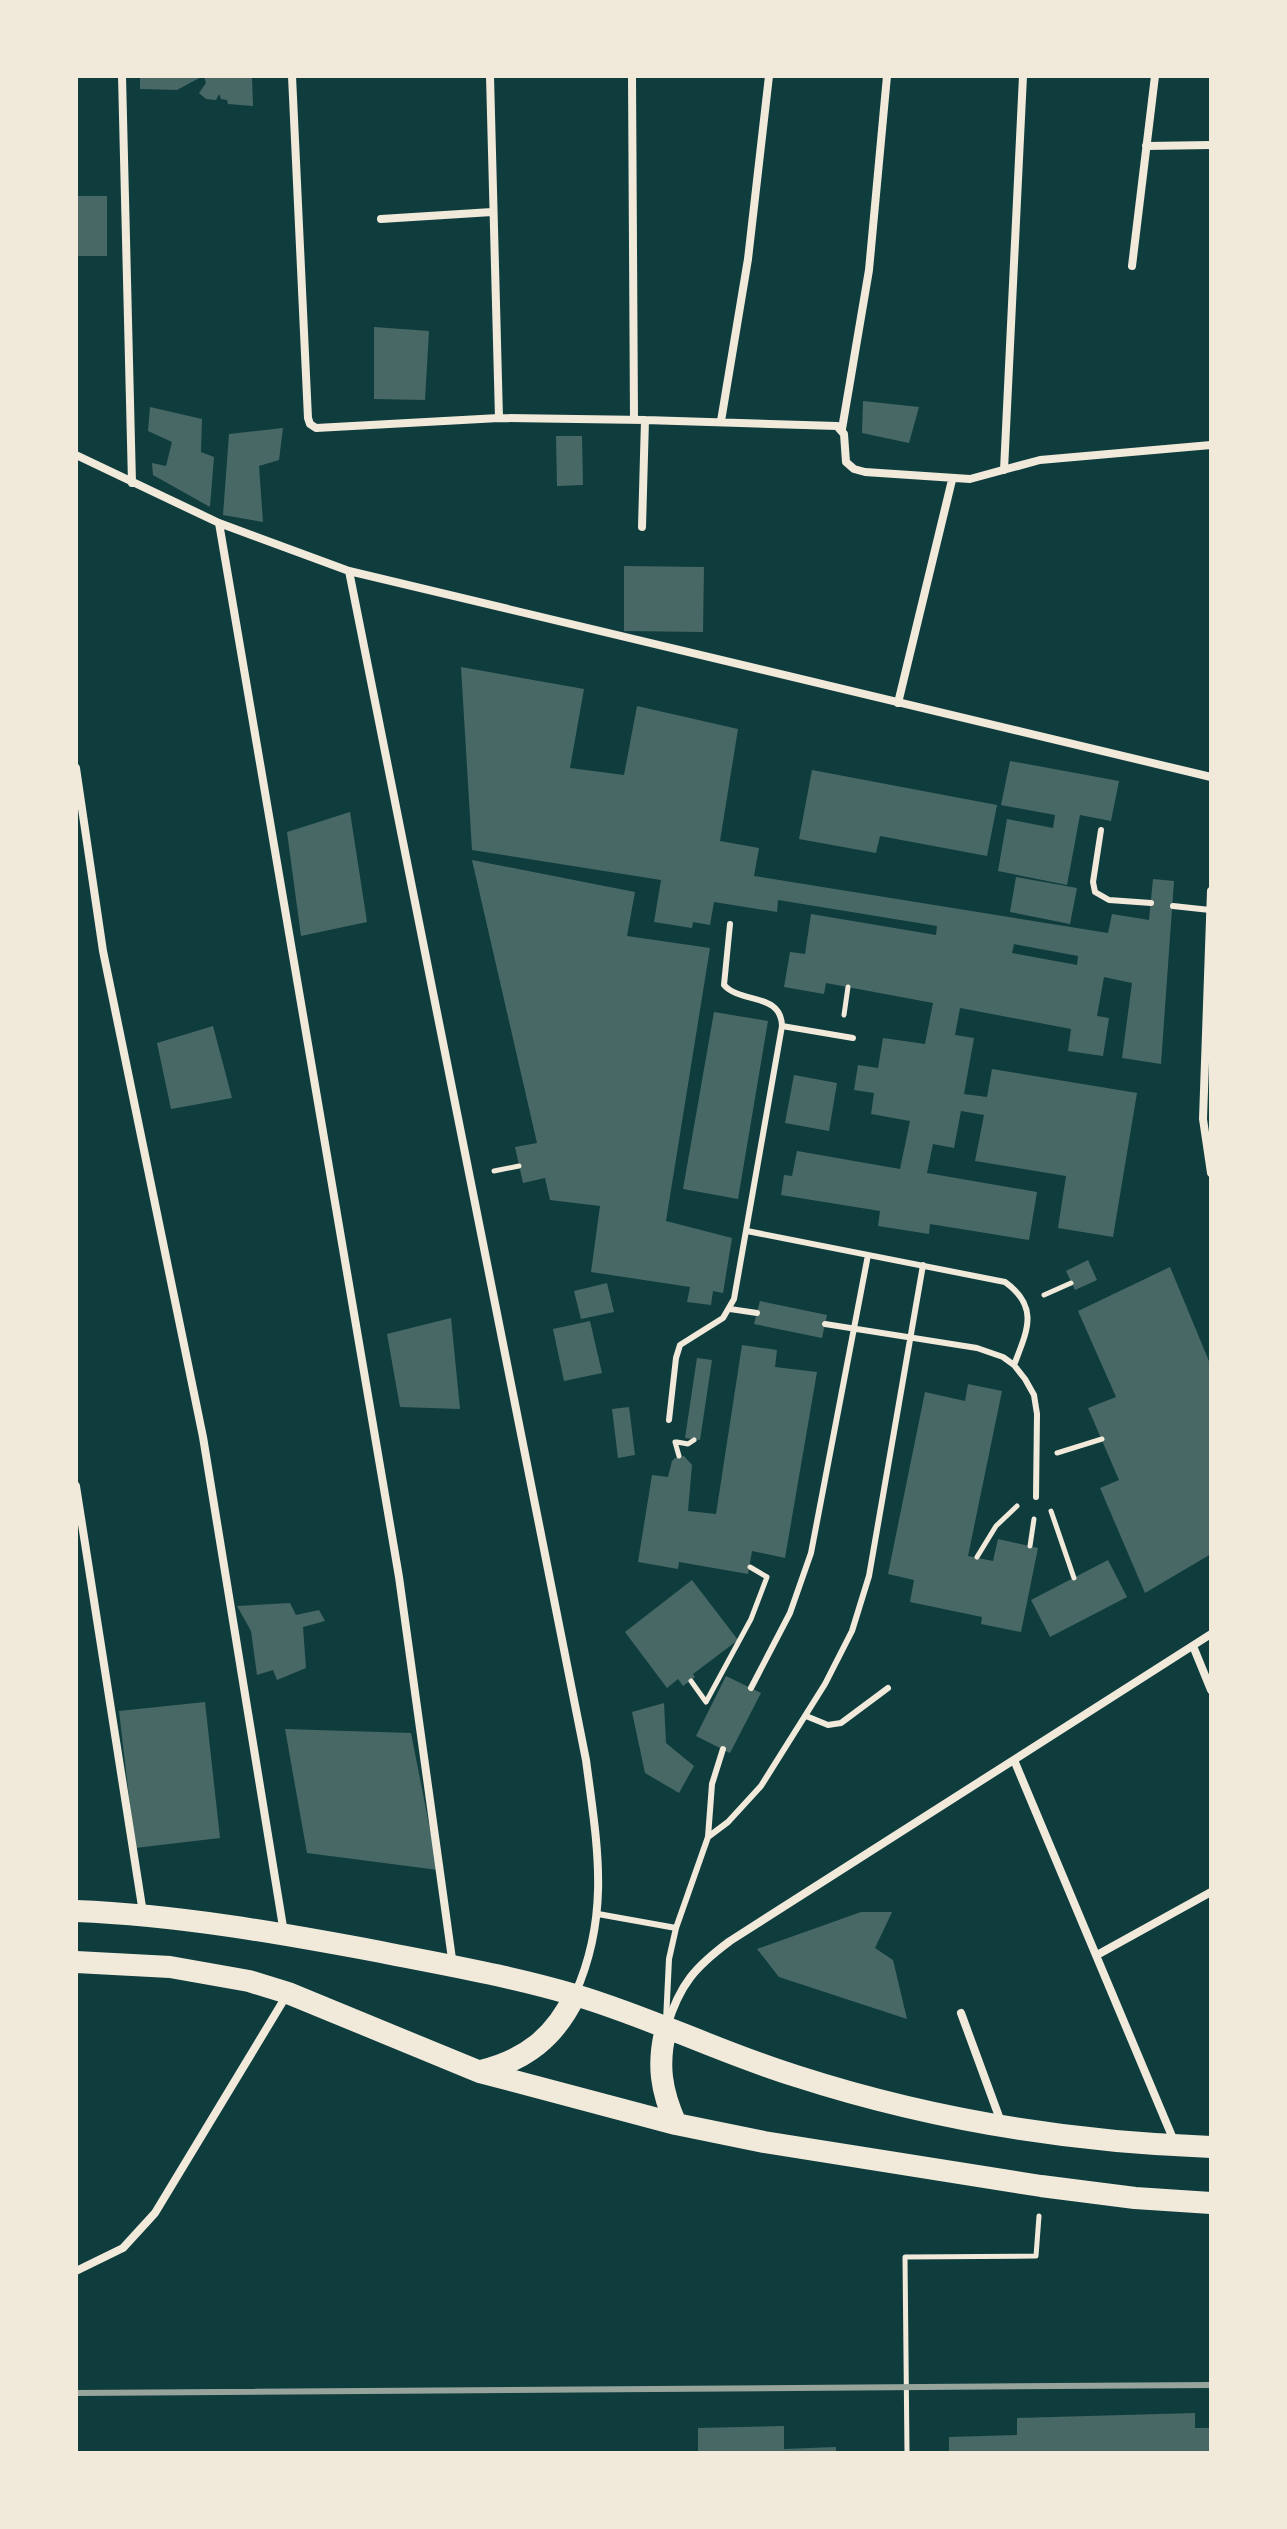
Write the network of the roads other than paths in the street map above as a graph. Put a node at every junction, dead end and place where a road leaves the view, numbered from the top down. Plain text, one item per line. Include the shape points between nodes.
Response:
1 (122, 76) edge
2 (292, 76) edge
3 (490, 76) edge
4 (632, 76) edge
5 (769, 76) edge
6 (887, 76) edge
7 (1023, 76) edge
8 (1155, 76) edge
9 (1211, 145) edge
10 (1146, 146) junction
11 (492, 212) junction
12 (381, 219) dead end
13 (1132, 266) dead end
14 (499, 418) junction
15 (634, 419) junction
16 (645, 420) junction
17 (721, 421) junction
18 (842, 429) junction
19 (1211, 445) edge
20 (76, 455) edge
21 (1004, 470) junction
22 (952, 480) junction
23 (132, 483) junction
24 (219, 523) junction
25 (642, 527) dead end
26 (349, 571) junction
27 (898, 703) junction
28 (76, 768) edge
29 (1211, 777) edge
30 (1101, 830) dead end
31 (1211, 891) edge
32 (1151, 903) dead end
33 (1173, 906) dead end
34 (1210, 910) edge
35 (730, 924) dead end
36 (782, 1026) junction
37 (853, 1038) dead end
38 (1208, 1084) edge
39 (1211, 1173) edge
40 (747, 1231) junction
41 (868, 1255) junction
42 (923, 1265) junction
43 (730, 1309) junction
44 (757, 1313) dead end
45 (825, 1324) dead end
46 (854, 1329) junction
47 (910, 1337) junction
48 (1014, 1365) junction
49 (669, 1420) dead end
50 (76, 1486) edge
51 (1036, 1497) road end
52 (1211, 1634) edge
53 (1193, 1646) junction
54 (751, 1688) dead end
55 (888, 1688) dead end
56 (1211, 1690) edge
57 (806, 1716) junction
58 (723, 1749) dead end
59 (1014, 1760) junction
60 (708, 1837) junction
61 (1211, 1892) edge
62 (76, 1911) edge
63 (143, 1914) junction
64 (598, 1914) junction
65 (676, 1928) junction
66 (284, 1934) junction
67 (1097, 1955) junction
68 (76, 1962) edge
69 (453, 1966) junction
70 (288, 1993) junction
71 (575, 1995) junction
72 (961, 2013) dead end
73 (666, 2029) junction
74 (480, 2072) junction
75 (676, 2124) junction
76 (1003, 2127) junction
77 (1176, 2146) junction
78 (1211, 2147) edge
79 (1211, 2203) edge
80 (76, 2271) edge

1 - 23 street
2 - 14 street via 310,424 316,428
3 - 11 street
4 - 15 street
5 - 17 street via 748,259
6 - 18 street via 869,270
7 - 21 street
8 - 10 street
9 - 10 street
10 - 13 street
11 - 12 street
11 - 14 street
14 - 15 street
15 - 16 street
16 - 17 street
16 - 25 street
17 - 18 street
18 - 22 street via 846,462 854,469
19 - 21 street via 1040,460
20 - 23 street
21 - 22 street
22 - 27 street
23 - 24 street
24 - 26 street
24 - 69 street via 399,1577
26 - 27 street
26 - 64 street via 586,1760
27 - 29 street
28 - 66 street via 103,951 203,1437
30 - 32 lane via 1095,892 1109,900
31 - 34 street
33 - 34 lane
34 - 38 street
35 - 36 lane via 724,985 770,1003
36 - 37 lane
36 - 40 lane
38 - 39 street via 1203,1119
40 - 41 lane
40 - 43 lane
41 - 42 lane
41 - 46 lane
42 - 47 lane
42 - 48 lane via 1005,1282 1017,1291 1029,1317
43 - 44 lane
43 - 49 lane via 715,1325 680,1345
45 - 46 lane
46 - 47 lane
46 - 54 lane via 805,1573
47 - 48 lane via 990,1351
47 - 57 lane via 869,1576 852,1631
48 - 51 lane via 1034,1395
50 - 63 street
52 - 53 street
53 - 56 street
53 - 59 street
55 - 57 lane via 841,1723 828,1725
57 - 60 lane via 761,1786
58 - 60 lane via 712,1784
59 - 67 street
59 - 73 street via 710,1956 676,1997
60 - 65 lane
61 - 67 street
62 - 63 highway
63 - 66 highway
64 - 65 lane
64 - 71 street
65 - 73 lane
66 - 69 highway
67 - 77 street
68 - 70 highway via 196,1970
69 - 71 highway
70 - 74 highway
70 - 80 street via 155,2213 123,2248
71 - 73 highway
71 - 74 highway via 554,2031 538,2046
72 - 76 street
73 - 75 highway via 659,2067
73 - 76 highway via 798,2077
74 - 75 highway
75 - 79 highway via 1041,2186
76 - 77 highway
77 - 78 highway

